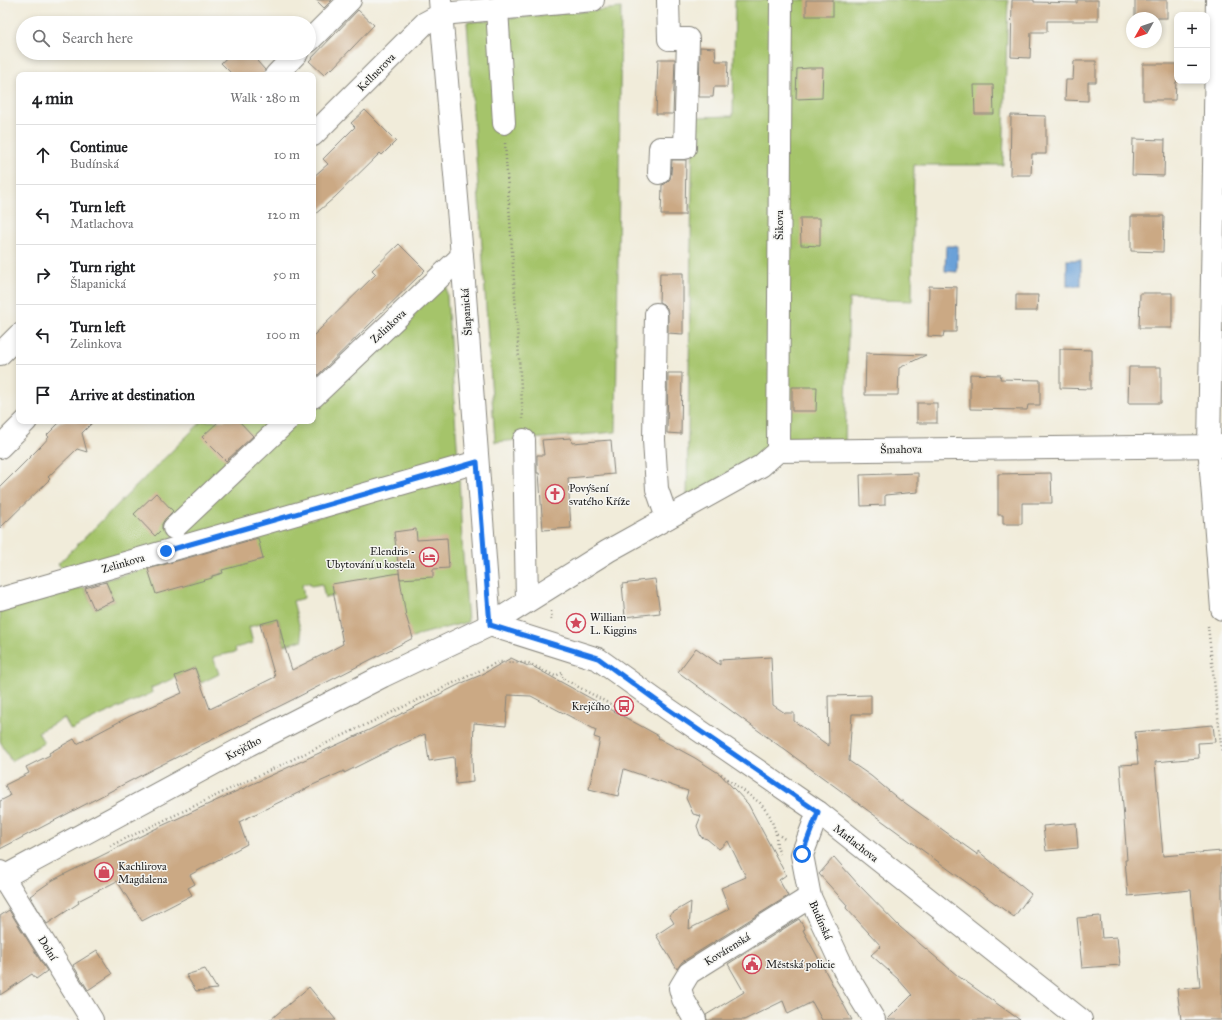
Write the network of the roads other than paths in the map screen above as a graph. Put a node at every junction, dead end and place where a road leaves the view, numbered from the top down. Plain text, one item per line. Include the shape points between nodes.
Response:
1 (350, 0) edge
2 (593, 0) edge
3 (668, 0) edge
4 (781, 0) edge
5 (1217, 0) edge
6 (441, 7) edge
7 (497, 8) junction
8 (316, 34) edge
9 (290, 60) edge
10 (279, 72) edge
11 (504, 124) road end
12 (316, 132) edge
13 (659, 173) dead end
14 (462, 256) junction
15 (656, 314) dead end
16 (16, 337) edge
17 (0, 354) edge
18 (316, 394) edge
19 (23, 424) edge
20 (284, 424) edge
21 (524, 440) road end
22 (1215, 446) edge
23 (0, 447) edge
24 (778, 451) junction
25 (477, 462) junction
26 (668, 518) junction
27 (174, 528) dead end
28 (0, 599) edge
29 (527, 602) junction
30 (1222, 609) edge
31 (490, 625) junction
32 (818, 812) junction
33 (1, 876) edge
34 (810, 897) junction
35 (92, 1020) edge
36 (695, 1020) edge
37 (874, 1020) edge
38 (1082, 1020) edge

1 - 8 street
2 - 7 street
3 - 13 street via 670,39 688,39 685,148 660,148
4 - 24 street, Šikova
5 - 22 street
6 - 7 street
6 - 12 street, Kellnerova
6 - 14 street, Šlapanická
7 - 11 street
9 - 10 street
14 - 18 street, Zelinkova
14 - 25 street, Šlapanická
15 - 26 street via 654,440 657,489
16 - 17 street
19 - 23 street
20 - 27 street
21 - 29 street
22 - 24 street, Šmahova
22 - 30 street
24 - 26 street via 761,466
25 - 28 street, Zelinkova
25 - 31 street, Šlapanická
26 - 29 street, Krejčího via 608,551
29 - 31 street, Krejčího
31 - 32 street, Matlachova via 598,658
31 - 33 street, Krejčího via 248,745
32 - 34 street, Budínská via 802,854
32 - 38 street, Matlachova
33 - 35 street, Dolní
34 - 36 street, Kovárenská via 689,973 680,988
34 - 37 street, Budínská via 846,974

